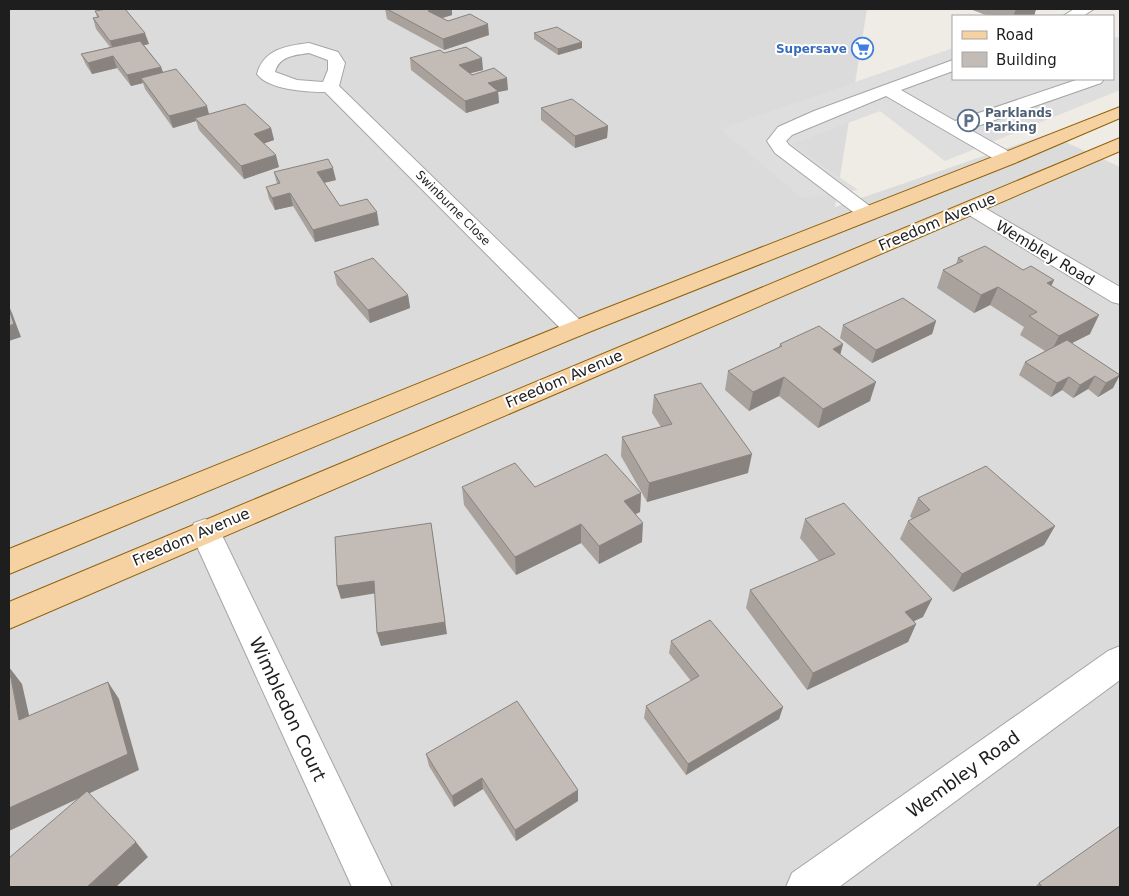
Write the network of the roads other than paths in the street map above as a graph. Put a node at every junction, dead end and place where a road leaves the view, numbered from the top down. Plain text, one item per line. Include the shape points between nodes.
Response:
1 (1086, 9) edge
2 (1073, 15) edge
3 (952, 65) edge
4 (1092, 80) edge
5 (330, 87) dead end
6 (888, 90) junction
7 (1120, 112) edge
8 (953, 128) junction
9 (1120, 144) edge
10 (1008, 159) junction
11 (970, 208) junction
12 (868, 214) junction
13 (764, 295) junction
14 (1120, 297) edge
15 (576, 329) junction
16 (205, 531) junction
17 (9, 562) edge
18 (9, 616) edge
19 (1120, 661) edge
20 (372, 887) edge
21 (806, 887) edge

1 - 2 street
3 - 6 street
4 - 8 street
5 - 15 street, Swinburne Close
6 - 8 street
6 - 12 street via 820,115 785,131 776,141 782,149
7 - 10 main road, Freedom Avenue
8 - 10 street
9 - 11 main road, Freedom Avenue
10 - 12 main road, Freedom Avenue
11 - 13 main road, Freedom Avenue
11 - 14 street, Wembley Road
12 - 13 main road
12 - 15 main road, Freedom Avenue
13 - 16 main road, Freedom Avenue
15 - 17 main road, Freedom Avenue
16 - 18 main road, Freedom Avenue
16 - 20 street, Wimbledon Court
19 - 21 street, Wembley Road

